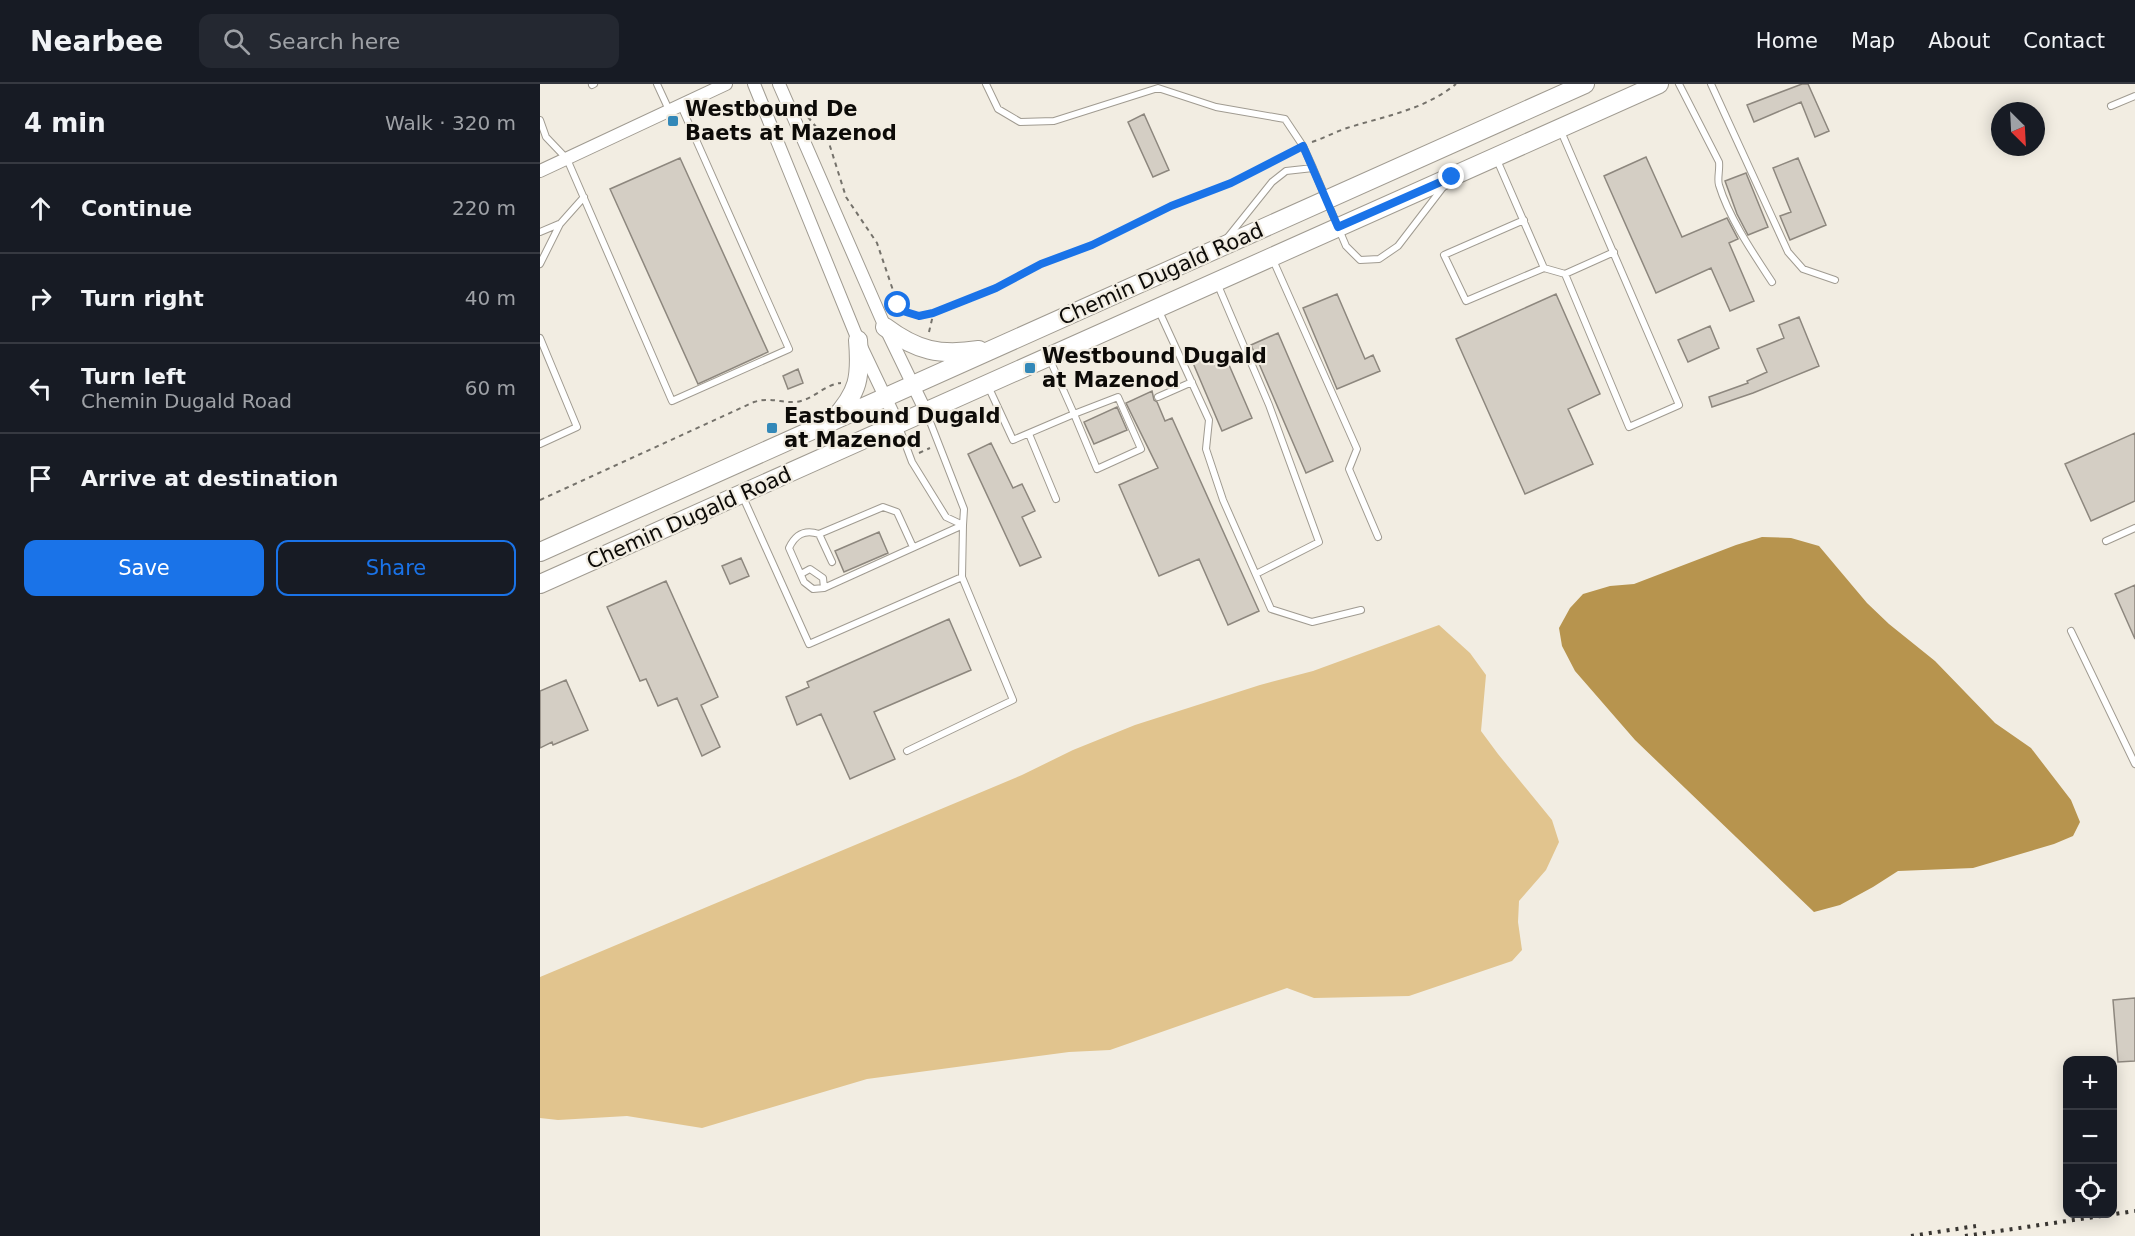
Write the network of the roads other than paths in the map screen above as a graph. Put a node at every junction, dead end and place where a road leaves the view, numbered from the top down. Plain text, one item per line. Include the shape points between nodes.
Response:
1 (657, 84) edge
2 (726, 84) edge
3 (754, 84) edge
4 (779, 84) edge
5 (986, 84) edge
6 (1585, 84) edge
7 (1659, 84) edge
8 (1679, 84) edge
9 (1711, 84) edge
10 (2135, 96) edge
11 (2111, 106) dead end
12 (675, 108) junction
13 (540, 120) edge
14 (1559, 129) junction
15 (1495, 157) junction
16 (567, 159) junction
17 (1313, 168) junction
18 (540, 171) edge
19 (1452, 177) junction
20 (584, 197) junction
21 (1327, 199) junction
22 (1524, 220) junction
23 (560, 224) junction
24 (1338, 227) junction
25 (540, 232) edge
26 (1218, 249) junction
27 (1614, 252) junction
28 (1271, 257) junction
29 (540, 264) edge
30 (1544, 268) junction
31 (1565, 274) junction
32 (1835, 280) dead end
33 (1216, 282) junction
34 (1772, 282) dead end
35 (1158, 308) junction
36 (885, 327) junction
37 (540, 338) edge
38 (858, 340) junction
39 (1002, 347) junction
40 (1049, 357) junction
41 (1192, 382) junction
42 (988, 384) junction
43 (912, 386) junction
44 (885, 398) junction
45 (1158, 398) dead end
46 (926, 412) junction
47 (1074, 414) junction
48 (829, 424) junction
49 (898, 424) junction
50 (1029, 434) junction
51 (540, 444) edge
52 (741, 493) junction
53 (1056, 499) dead end
54 (963, 525) junction
55 (2135, 528) edge
56 (819, 534) junction
57 (1378, 537) dead end
58 (2106, 541) dead end
59 (913, 547) junction
60 (540, 552) edge
61 (832, 562) dead end
62 (801, 573) junction
63 (1256, 574) junction
64 (962, 577) junction
65 (540, 584) edge
66 (824, 588) junction
67 (1360, 610) dead end
68 (2071, 631) dead end
69 (907, 750) dead end
70 (2135, 764) edge

1 - 12 lane
2 - 12 street
3 - 38 street
4 - 36 street
5 - 17 lane via 998,109 1020,122 1054,121 1158,88 1216,107 1285,119
6 - 21 main road, Chemin Dugald Road
7 - 14 main road, Chemin Dugald Road
8 - 34 lane via 1719,162 1718,183 1742,236
9 - 32 lane via 1788,252 1803,269
10 - 11 lane
12 - 16 street
12 - 20 lane via 789,349 672,401
13 - 16 lane via 546,137
14 - 15 main road, Chemin Dugald Road
14 - 27 lane
15 - 19 main road, Chemin Dugald Road
15 - 22 lane
16 - 18 street
16 - 20 lane
17 - 21 lane
17 - 26 lane via 1286,171 1272,182
19 - 24 main road, Chemin Dugald Road
19 - 24 lane via 1398,246 1379,259 1360,260 1346,246
20 - 23 lane
21 - 24 lane
21 - 26 main road, Chemin Dugald Road
22 - 30 lane
22 - 30 lane via 1444,255 1466,301
23 - 25 lane
23 - 29 lane
24 - 28 main road, Chemin Dugald Road
26 - 39 main road, Chemin Dugald Road
27 - 31 lane
27 - 31 lane via 1679,405 1629,427
28 - 33 main road, Chemin Dugald Road
28 - 57 lane via 1357,449 1349,469
30 - 31 lane
33 - 35 main road, Chemin Dugald Road
33 - 63 lane via 1269,405 1319,542
35 - 40 main road, Chemin Dugald Road
35 - 41 lane
36 - 39 main road via 926,350 959,353
36 - 43 street
37 - 51 lane via 577,428
38 - 44 street
38 - 48 main road via 861,368 856,386 848,404
39 - 43 main road, Chemin Dugald Road
40 - 42 main road, Chemin Dugald Road
40 - 47 lane
41 - 45 lane
41 - 63 lane via 1209,420 1206,449 1216,480
42 - 46 main road, Chemin Dugald Road
42 - 50 lane via 1013,440
43 - 44 main road, Chemin Dugald Road
43 - 46 street
44 - 48 main road, Chemin Dugald Road
44 - 49 street
46 - 49 main road, Chemin Dugald Road
46 - 54 lane via 964,509
47 - 47 lane via 1096,468 1141,449 1118,397
47 - 50 lane
48 - 60 main road, Chemin Dugald Road
49 - 52 main road, Chemin Dugald Road
49 - 54 lane via 912,462 946,517
50 - 53 lane
52 - 64 lane via 809,644
52 - 65 main road, Chemin Dugald Road
54 - 59 lane
54 - 64 lane
55 - 58 lane
56 - 59 lane via 883,507 897,512
56 - 61 lane
56 - 62 lane via 801,533 789,548
59 - 66 lane
62 - 66 lane via 813,589
62 - 66 lane via 810,569 823,578
63 - 67 lane via 1271,609 1312,622
64 - 69 lane via 1013,700
68 - 70 lane

